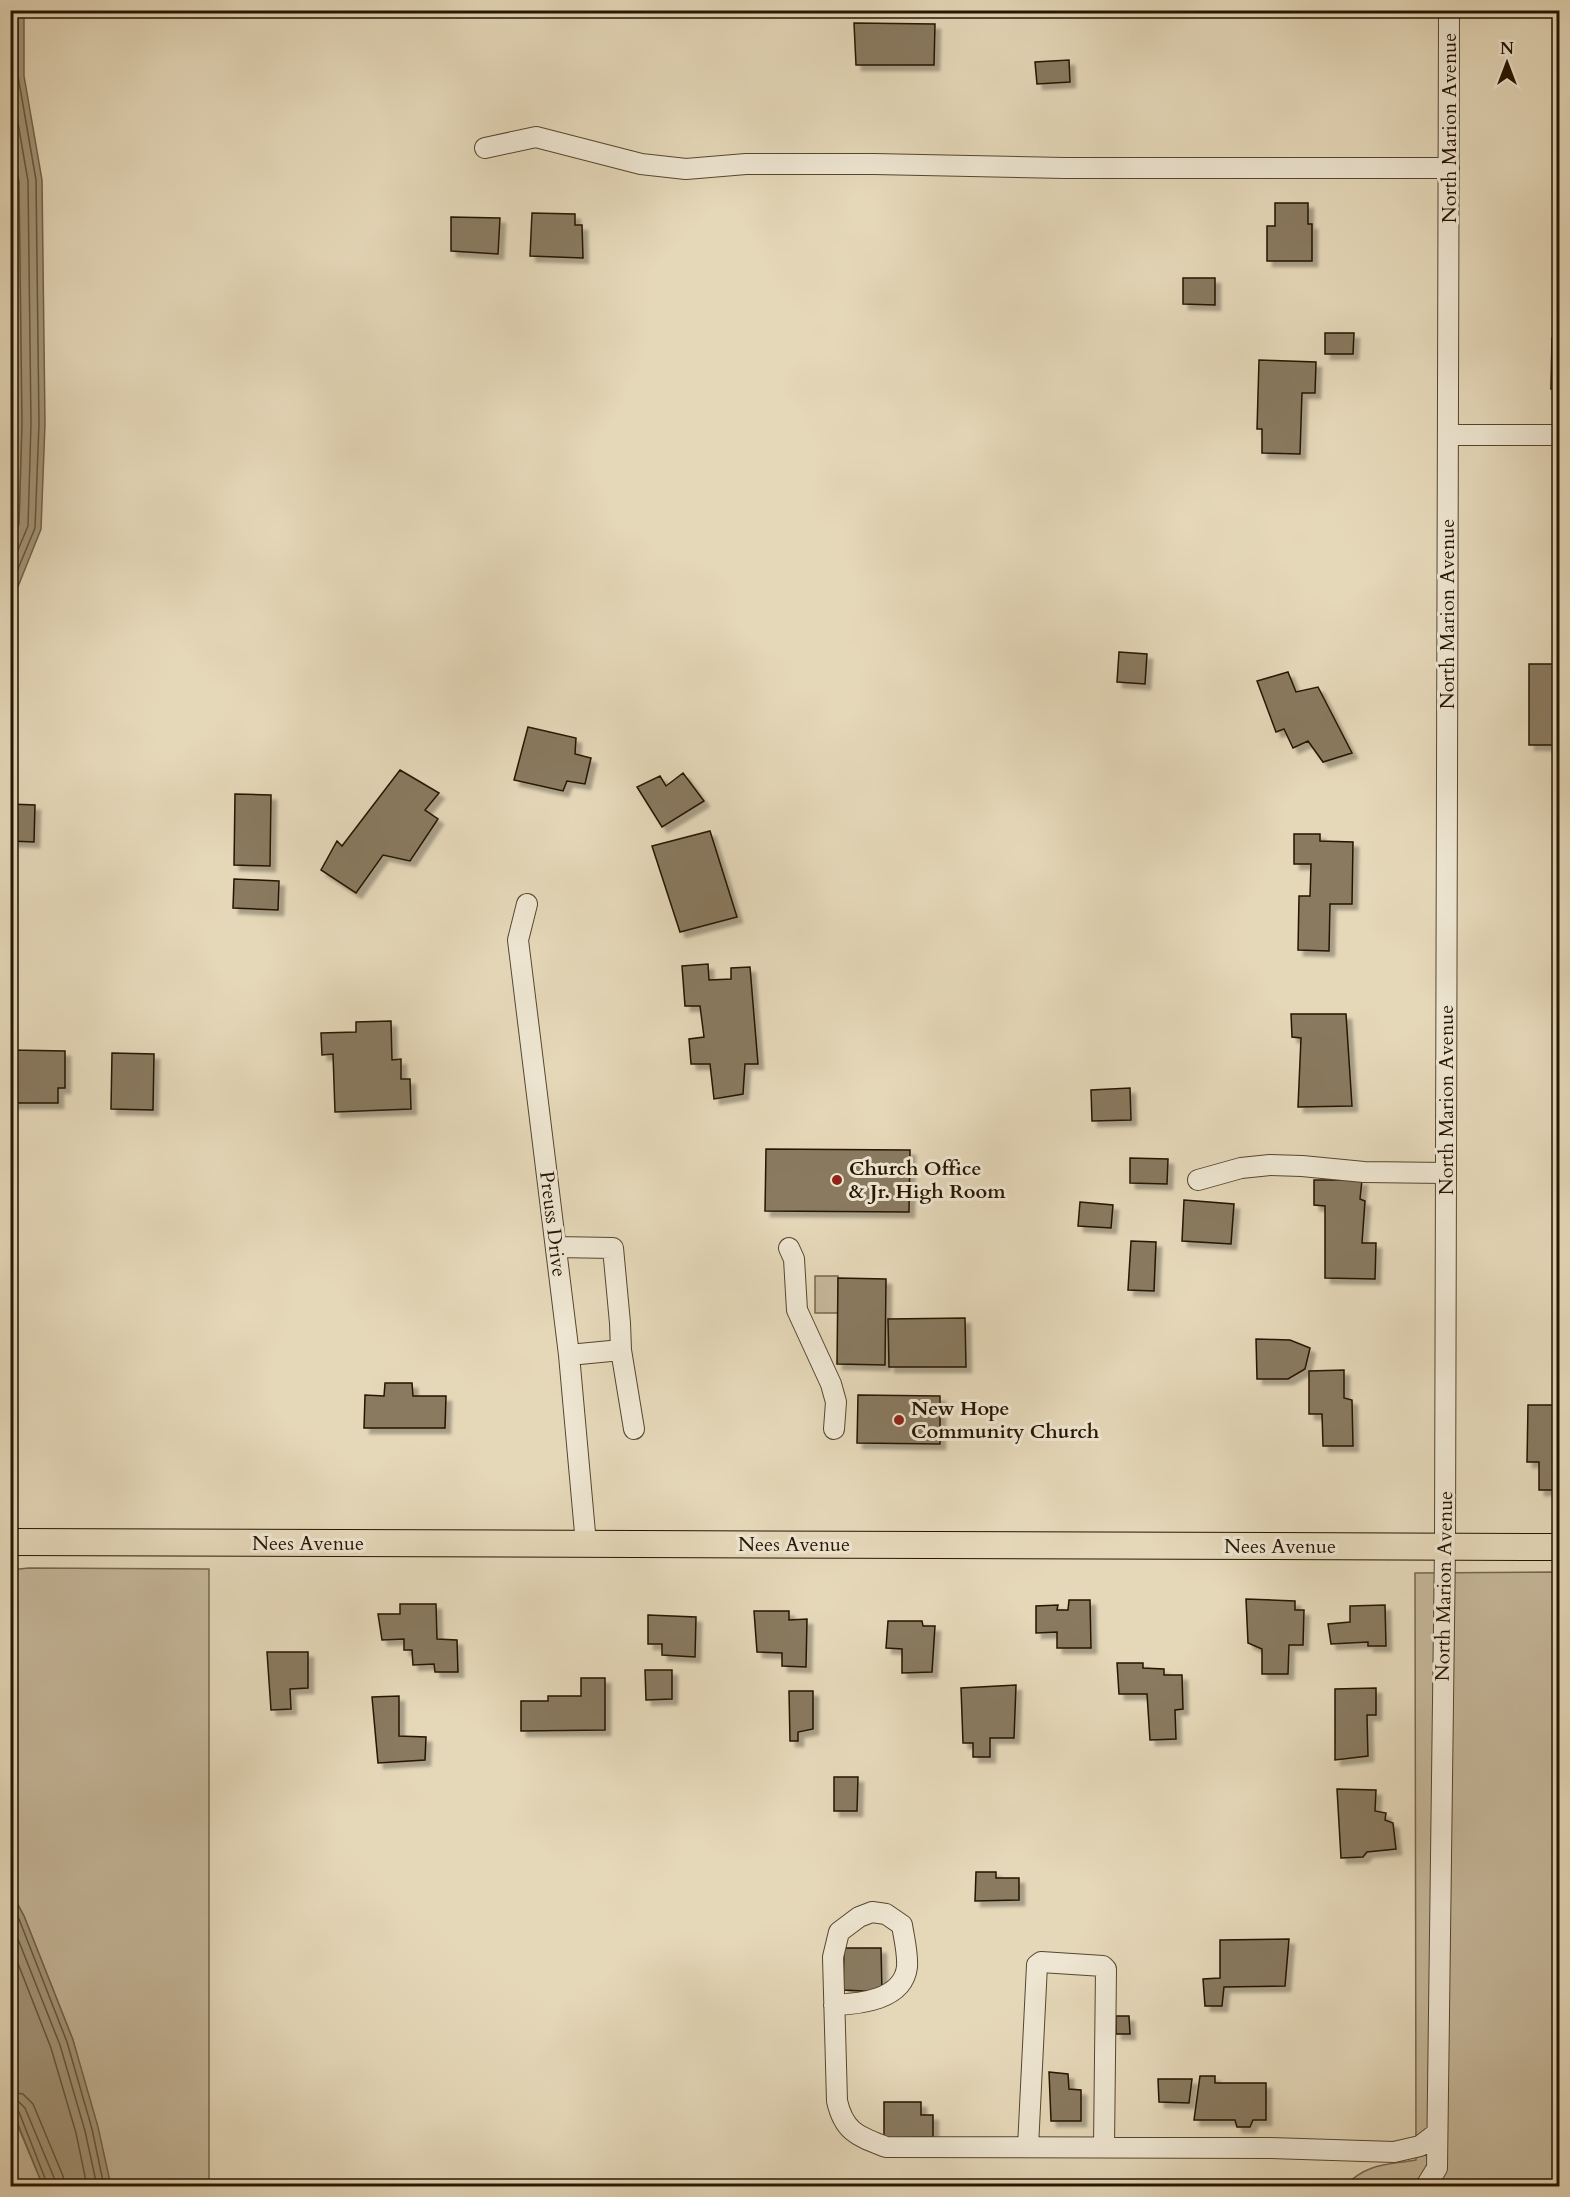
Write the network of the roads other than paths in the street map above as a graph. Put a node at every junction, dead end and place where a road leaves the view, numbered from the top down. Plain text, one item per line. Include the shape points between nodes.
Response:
1 (1449, 10) edge
2 (485, 148) dead end
3 (1449, 168) junction
4 (1448, 435) junction
5 (1560, 435) edge
6 (526, 904) dead end
7 (1446, 1173) junction
8 (1198, 1180) dead end
9 (556, 1247) junction
10 (789, 1248) dead end
11 (621, 1350) junction
12 (569, 1355) junction
13 (633, 1429) dead end
14 (834, 1429) dead end
15 (16, 1540) edge
16 (586, 1544) junction
17 (1445, 1546) junction
18 (1560, 1547) edge
19 (834, 2005) junction
20 (1437, 2133) junction
21 (1028, 2147) junction
22 (1104, 2147) junction
23 (1426, 2187) edge

1 - 3 street, North Marion Avenue
2 - 3 street via 536,137 640,164 686,169 746,164
3 - 4 street, North Marion Avenue
4 - 5 street
4 - 7 street, North Marion Avenue
6 - 9 street, Preuss Drive via 518,940
7 - 8 street via 1270,1166 1242,1168
7 - 17 street, North Marion Avenue
9 - 11 street via 613,1248
9 - 12 street, Preuss Drive
10 - 14 street via 794,1259 797,1310 836,1402
11 - 12 street
11 - 13 street
12 - 16 street, Preuss Drive
15 - 16 main road, Nees Avenue
16 - 17 main road, Nees Avenue
17 - 18 main road, Nees Avenue
17 - 20 street, North Marion Avenue
19 - 19 street via 833,1957 839,1932 872,1912 886,1914 902,1925 907,1966 904,1978 878,1998 860,2004
19 - 21 street via 837,2101 841,2119 859,2137 886,2146
20 - 22 street via 1420,2146 1394,2152
20 - 23 street, North Marion Avenue via 1437,2168
21 - 22 street
21 - 22 street via 1037,1965 1041,1962 1106,1969

